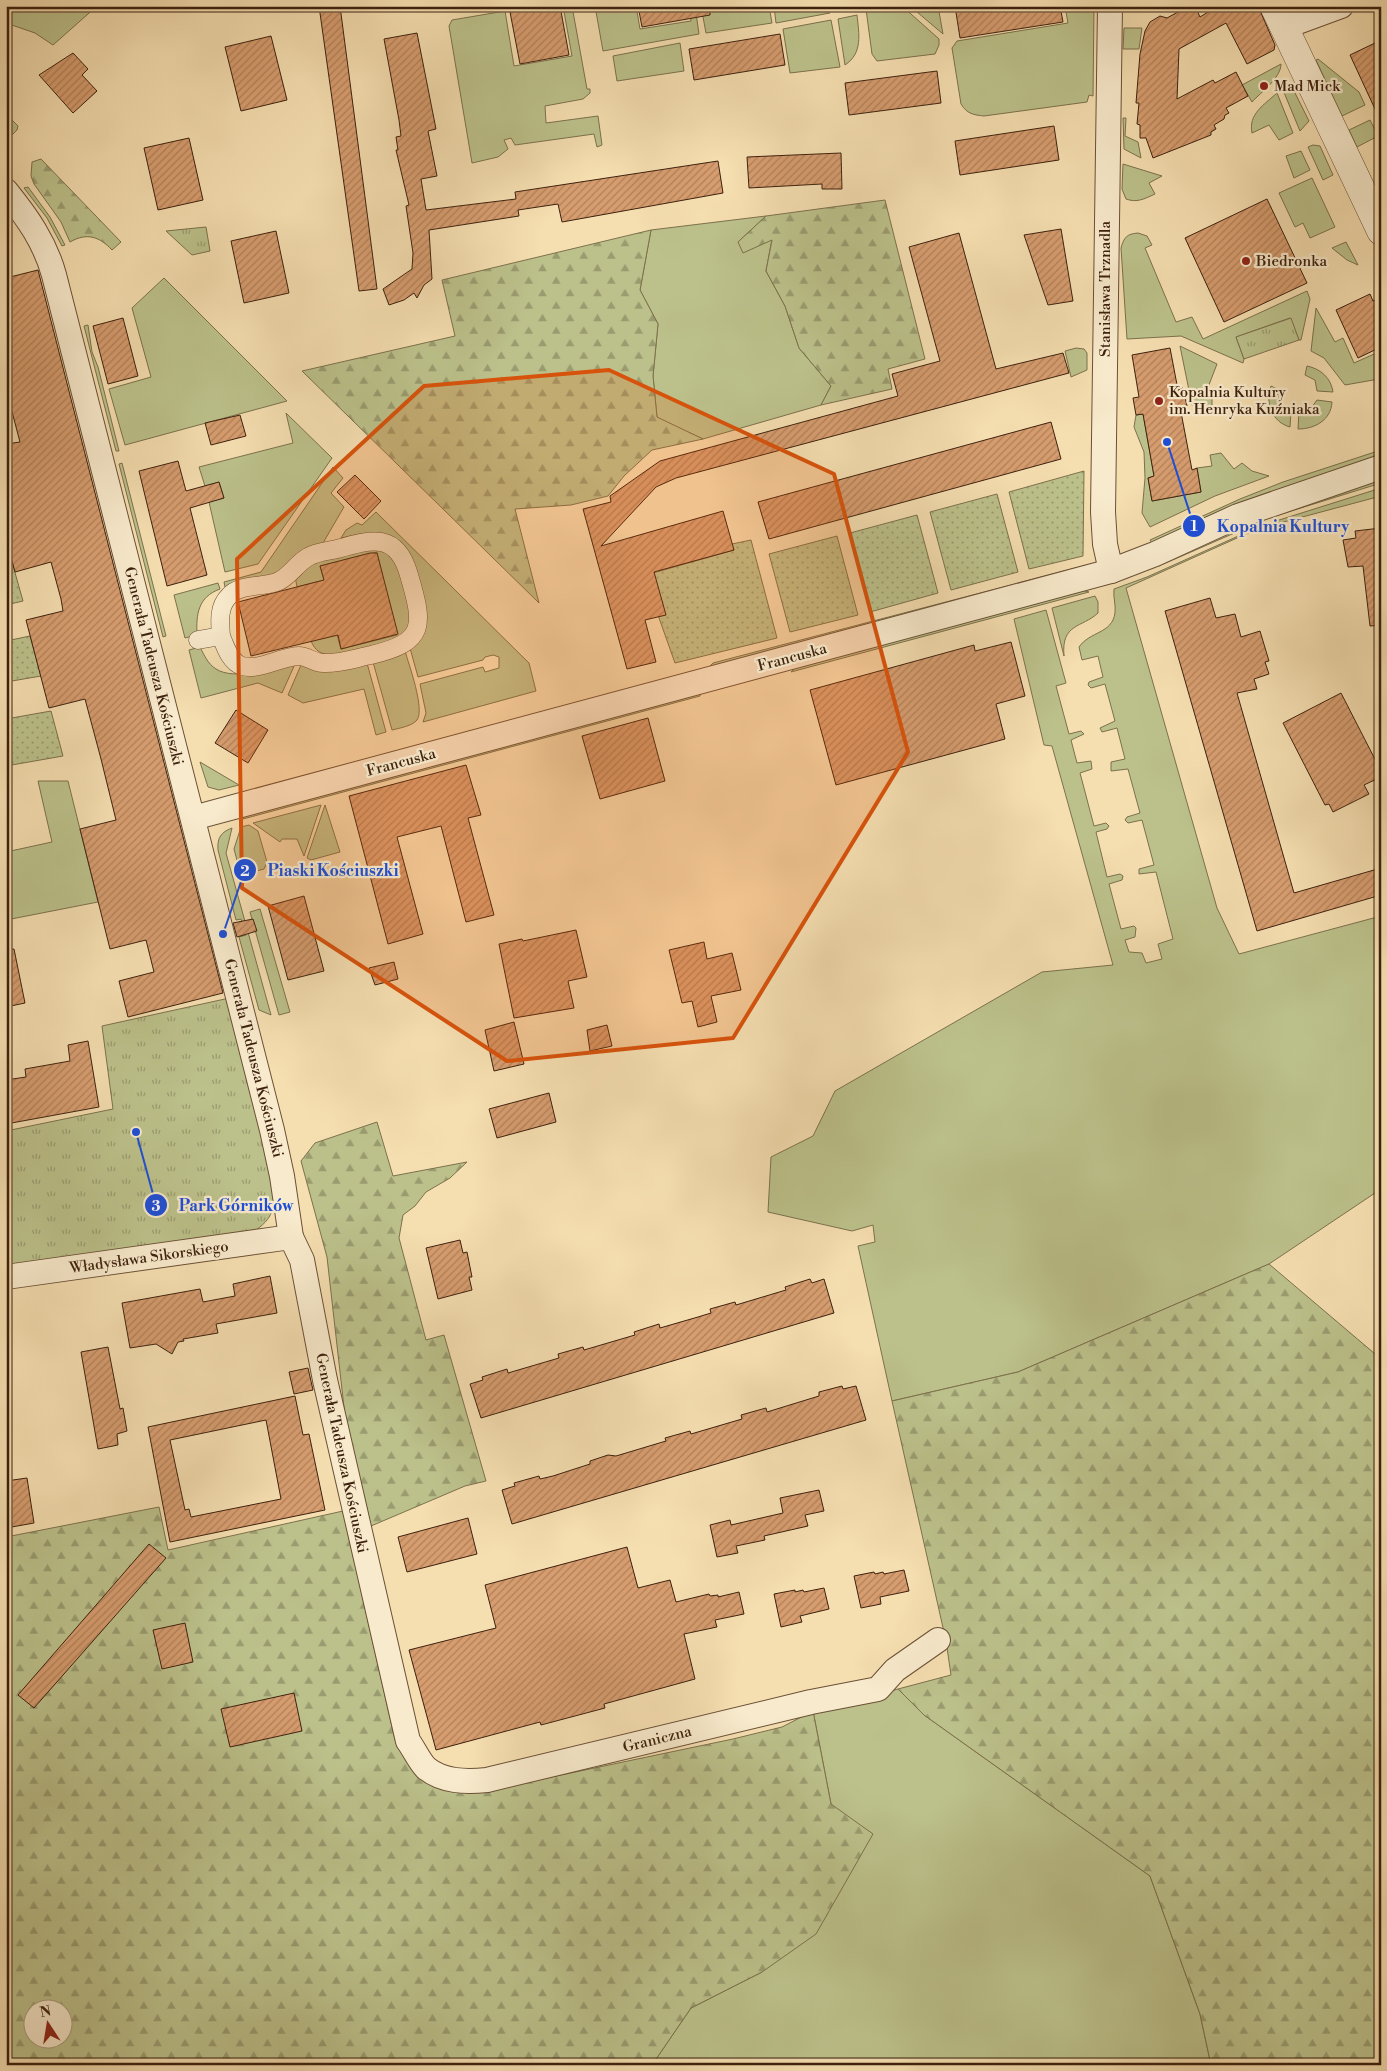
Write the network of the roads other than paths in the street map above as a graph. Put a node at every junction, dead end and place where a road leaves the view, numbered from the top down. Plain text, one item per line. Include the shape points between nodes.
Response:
1 (1110, 6) edge
2 (1341, 6) edge
3 (1279, 17) edge
4 (6, 191) edge
5 (1381, 231) edge
6 (1381, 467) edge
7 (1111, 570) junction
8 (221, 636) junction
9 (198, 640) dead end
10 (193, 818) junction
11 (291, 1236) junction
12 (6, 1277) edge
13 (938, 1640) dead end
14 (400, 1707) joint

1 - 7 street, Stanisława Trznadla via 1103,512
2 - 3 street
3 - 5 street
4 - 10 street, Generała Tadeusza Kościuszki via 28,218 51,262
6 - 7 street, Francuska via 1238,516 1156,554
7 - 10 street, Francuska
8 - 8 street via 220,613 229,596 240,590 279,581 309,556 365,541 385,542 398,552 409,573 419,623 407,643 395,649 321,663 299,656 241,666 230,656
8 - 9 street
10 - 11 street, Generała Tadeusza Kościuszki via 278,1154
11 - 12 street, Władysława Sikorskiego
11 - 14 street, Generała Tadeusza Kościuszki via 302,1260 325,1380
13 - 14 street, Graniczna via 895,1670 878,1688 765,1712 487,1780 465,1782 445,1778 426,1768 408,1742

